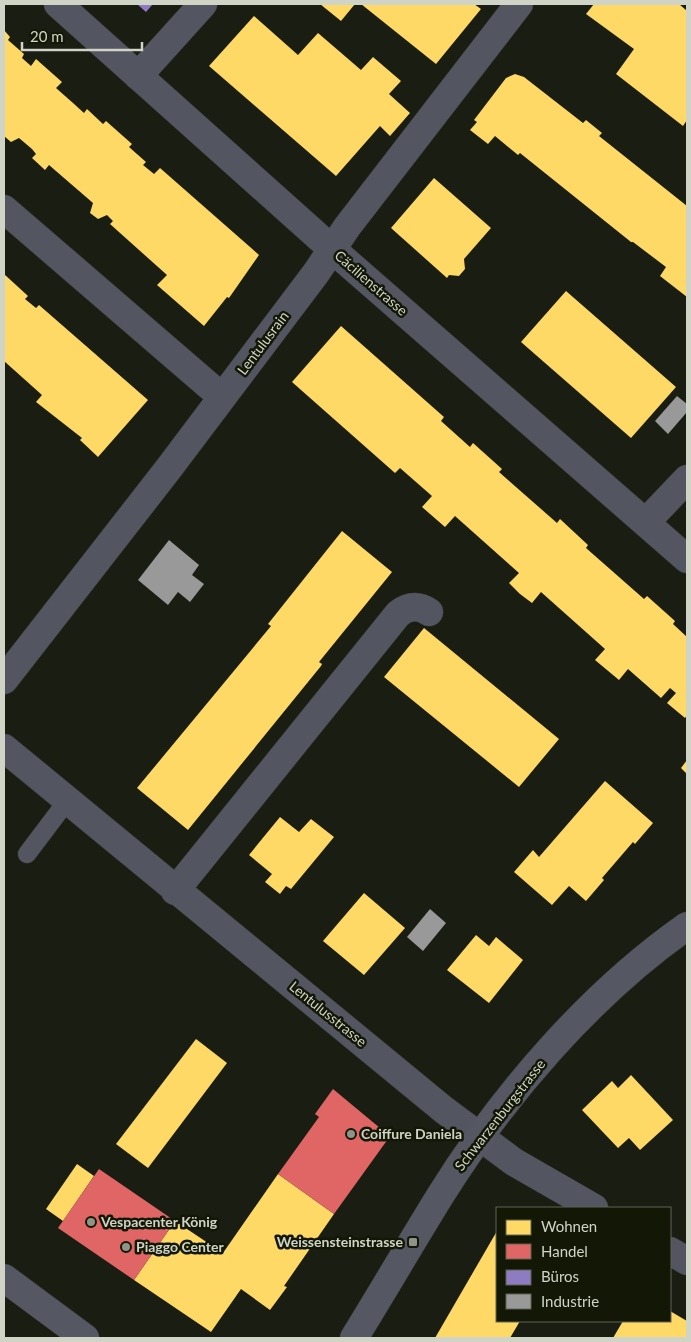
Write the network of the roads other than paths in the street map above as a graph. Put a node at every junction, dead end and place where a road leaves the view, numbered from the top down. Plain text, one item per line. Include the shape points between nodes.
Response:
1 (58, 4) edge
2 (203, 4) edge
3 (519, 4) edge
4 (138, 76) junction
5 (4, 210) edge
6 (333, 250) junction
7 (222, 397) junction
8 (687, 479) edge
9 (646, 522) junction
10 (687, 559) edge
11 (429, 612) dead end
12 (4, 680) edge
13 (4, 748) edge
14 (68, 801) junction
15 (27, 854) dead end
16 (175, 891) junction
17 (687, 926) edge
18 (481, 1138) junction
19 (592, 1207) edge
20 (671, 1252) edge
21 (687, 1261) edge
22 (4, 1278) edge
23 (86, 1338) edge
24 (354, 1338) edge

1 - 4 street, Cäcilienstrasse
2 - 4 street
3 - 6 street, Lentulusrain via 347,227
4 - 6 street, Cäcilienstrasse
5 - 7 street
6 - 7 street, Lentulusrain
6 - 9 street, Cäcilienstrasse
7 - 12 street, Lentulusrain
8 - 9 street
9 - 10 street, Cäcilienstrasse
11 - 16 street via 412,607 398,614
13 - 14 street, Lentulusstrasse
14 - 15 lane
14 - 16 street, Lentulusstrasse
16 - 18 street, Lentulusstrasse
17 - 18 main road, Schwarzenburgstrasse via 651,952 582,1015 530,1074
18 - 19 street, Lentulusstrasse via 514,1162
18 - 24 main road, Schwarzenburgstrasse via 440,1196
20 - 21 street
22 - 23 main road

